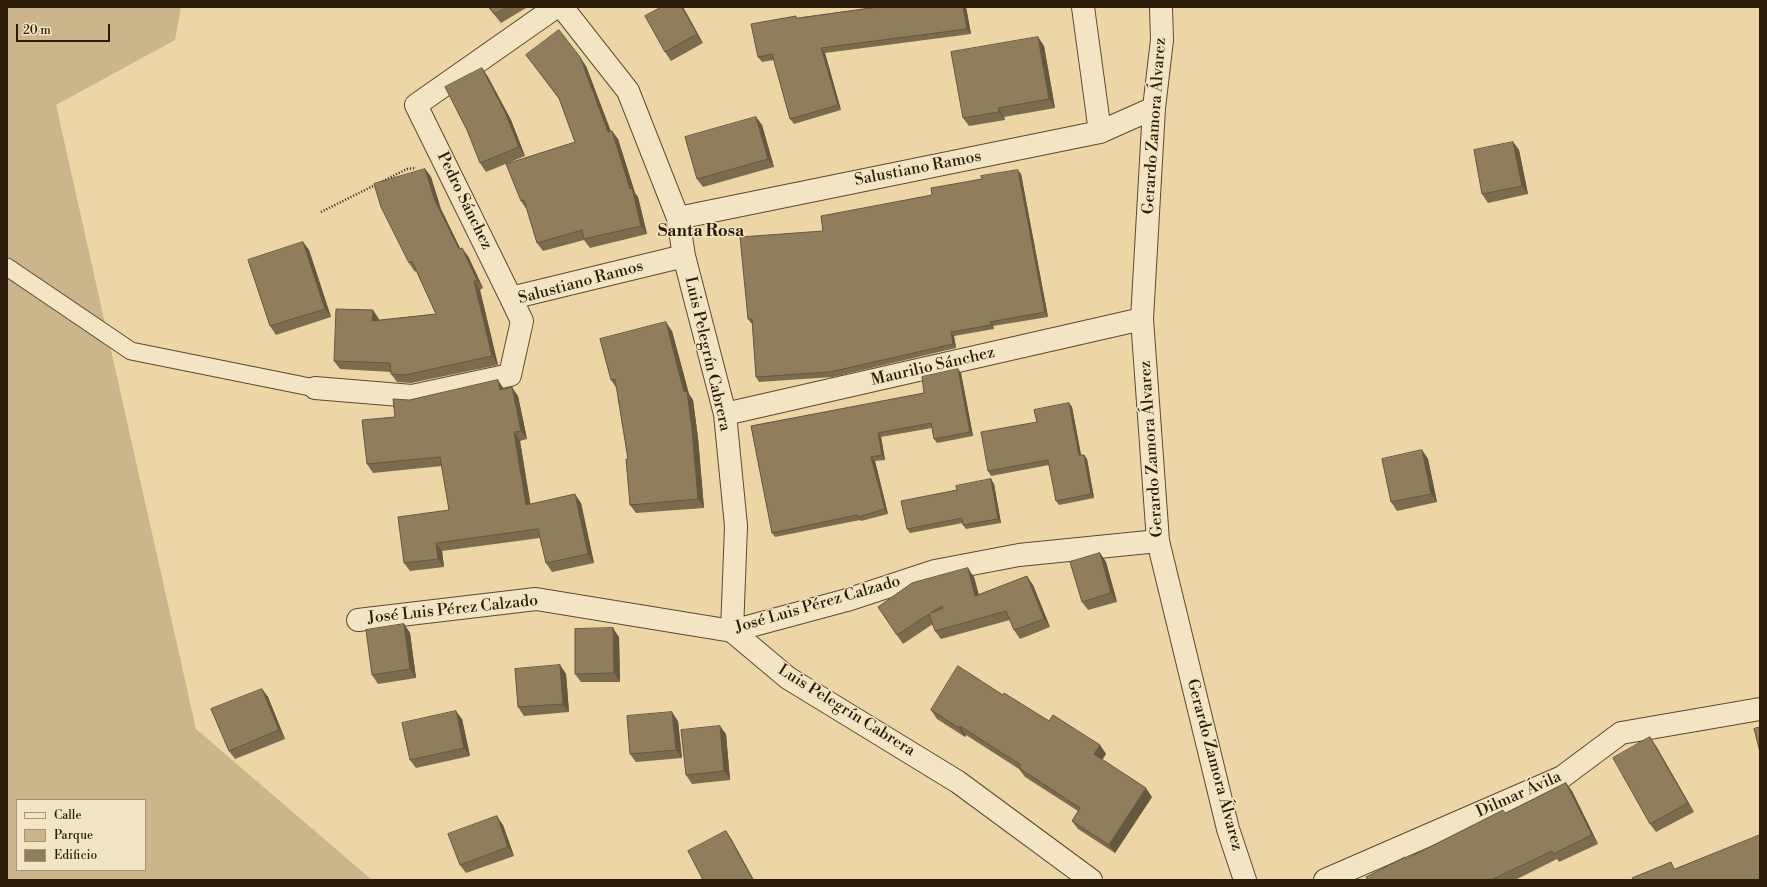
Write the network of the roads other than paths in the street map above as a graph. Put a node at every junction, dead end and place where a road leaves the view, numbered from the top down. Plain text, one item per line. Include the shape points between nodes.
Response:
1 (556, 7) edge
2 (562, 7) edge
3 (1083, 7) edge
4 (1161, 7) edge
5 (1154, 108) junction
6 (1100, 132) junction
7 (678, 218) junction
8 (684, 256) junction
9 (7, 267) edge
10 (512, 298) junction
11 (1142, 319) junction
12 (314, 388) joint
13 (725, 414) junction
14 (1158, 541) junction
15 (358, 620) dead end
16 (732, 631) junction
17 (1760, 709) edge
18 (1092, 880) edge
19 (1246, 880) edge
20 (1325, 880) edge

1 - 10 street, Pedro Sánchez via 416,105
2 - 7 street, Luis Pelegrín Cabrera via 628,91
3 - 6 street
4 - 5 street, Gerardo Zamora Álvarez via 1162,40
5 - 6 street, Salustiano Ramos
5 - 11 street, Gerardo Zamora Álvarez
6 - 7 street, Salustiano Ramos
7 - 8 street, Luis Pelegrín Cabrera
8 - 10 street, Salustiano Ramos
8 - 13 street, Luis Pelegrín Cabrera
9 - 12 lane via 131,351
10 - 12 street, Salustiano Ramos via 522,321 510,375 412,396
11 - 13 street, Maurilio Sánchez
11 - 14 street, Gerardo Zamora Álvarez
13 - 16 street, Luis Pelegrín Cabrera via 736,526
14 - 16 street, José Luis Pérez Calzado via 1019,555 935,571 847,600
14 - 19 street, Gerardo Zamora Álvarez via 1228,829
15 - 16 street, José Luis Pérez Calzado via 536,599
16 - 18 street, Luis Pelegrín Cabrera via 788,678 958,782
17 - 20 street, Dilmar Ávila via 1621,734 1562,777

